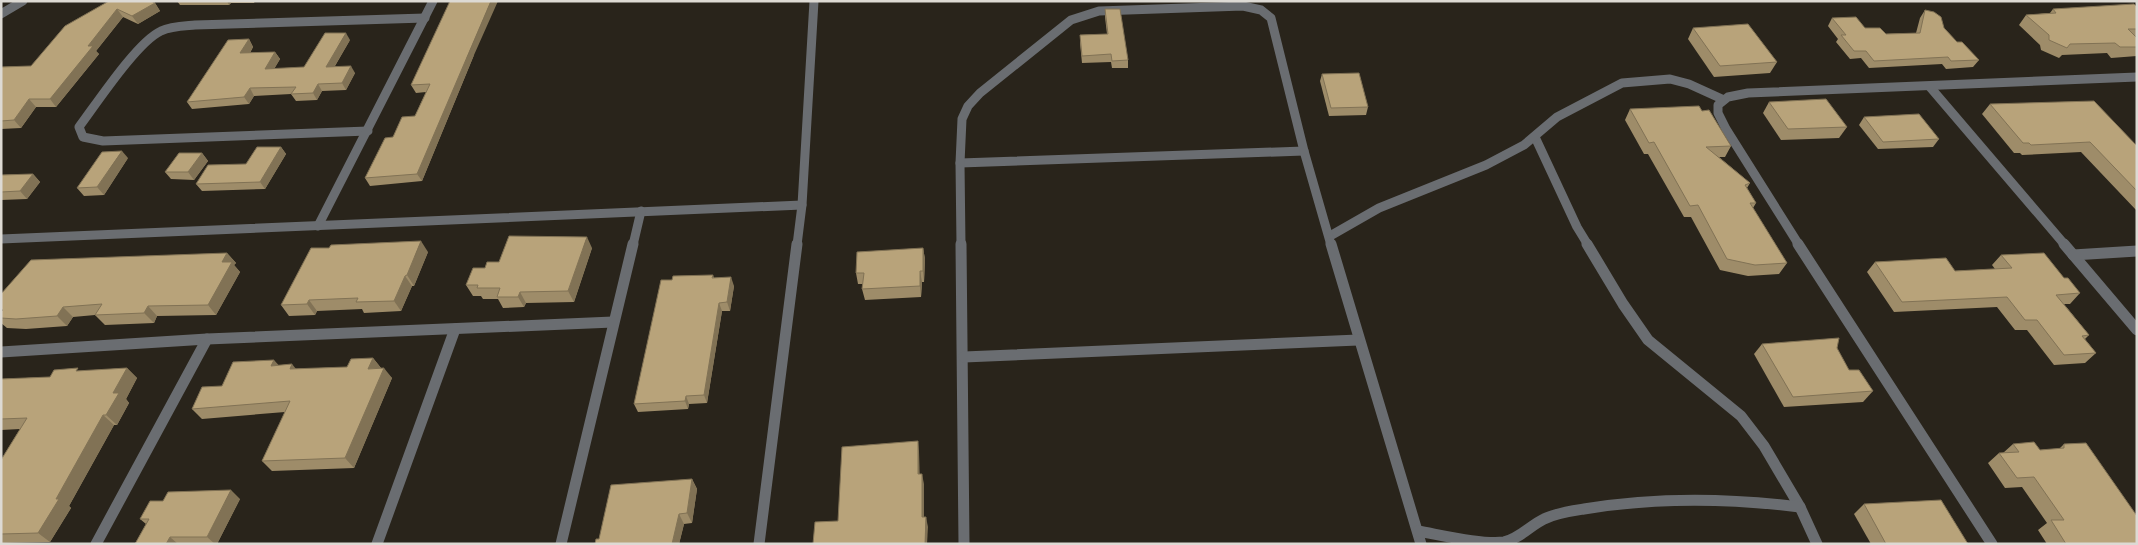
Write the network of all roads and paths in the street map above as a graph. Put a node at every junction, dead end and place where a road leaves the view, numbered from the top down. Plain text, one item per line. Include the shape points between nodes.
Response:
1 (23, 1) edge
2 (433, 1) edge
3 (814, 1) edge
4 (1, 14) edge
5 (425, 18) junction
6 (2137, 77) edge
7 (1930, 87) junction
8 (1722, 99) junction
9 (368, 131) junction
10 (1535, 137) junction
11 (1304, 151) junction
12 (960, 163) junction
13 (802, 205) junction
14 (641, 211) junction
15 (318, 226) junction
16 (1330, 236) junction
17 (1, 239) edge
18 (2137, 251) edge
19 (2073, 255) junction
20 (613, 322) junction
21 (455, 329) junction
22 (2137, 330) edge
23 (207, 339) junction
24 (1358, 340) junction
25 (1, 352) edge
26 (964, 357) junction
27 (1800, 507) junction
28 (1418, 531) junction
29 (96, 544) edge
30 (377, 544) edge
31 (562, 544) edge
32 (758, 544) edge
33 (964, 544) edge
34 (1421, 544) edge
35 (1817, 544) edge
36 (1992, 544) edge

1 - 4 street
2 - 5 street
3 - 13 street
5 - 9 street
5 - 9 street via 195,25 161,31 144,42 78,132 81,137 103,141
6 - 7 street
7 - 8 street via 1748,93 1732,94
7 - 19 street
8 - 10 street via 1670,79 1622,83 1558,117
8 - 36 street via 1718,113 1726,129
9 - 15 street
10 - 16 street via 1486,165 1379,208
10 - 27 street via 1577,227 1648,340 1741,416 1764,446
11 - 12 street
11 - 12 street via 1271,18 1253,7 1242,6 1100,11 1071,20 968,106 962,119
11 - 16 street
12 - 26 street
13 - 14 street
13 - 32 street
14 - 15 street
14 - 20 street
15 - 17 street
16 - 24 street
18 - 19 street
19 - 22 street
20 - 21 street
20 - 31 street
21 - 23 street
21 - 30 street
23 - 25 street
23 - 29 street
24 - 26 street
24 - 28 street
26 - 33 street
27 - 28 street via 1760,501 1654,500 1586,508 1546,519 1506,542
27 - 35 street
28 - 34 street

